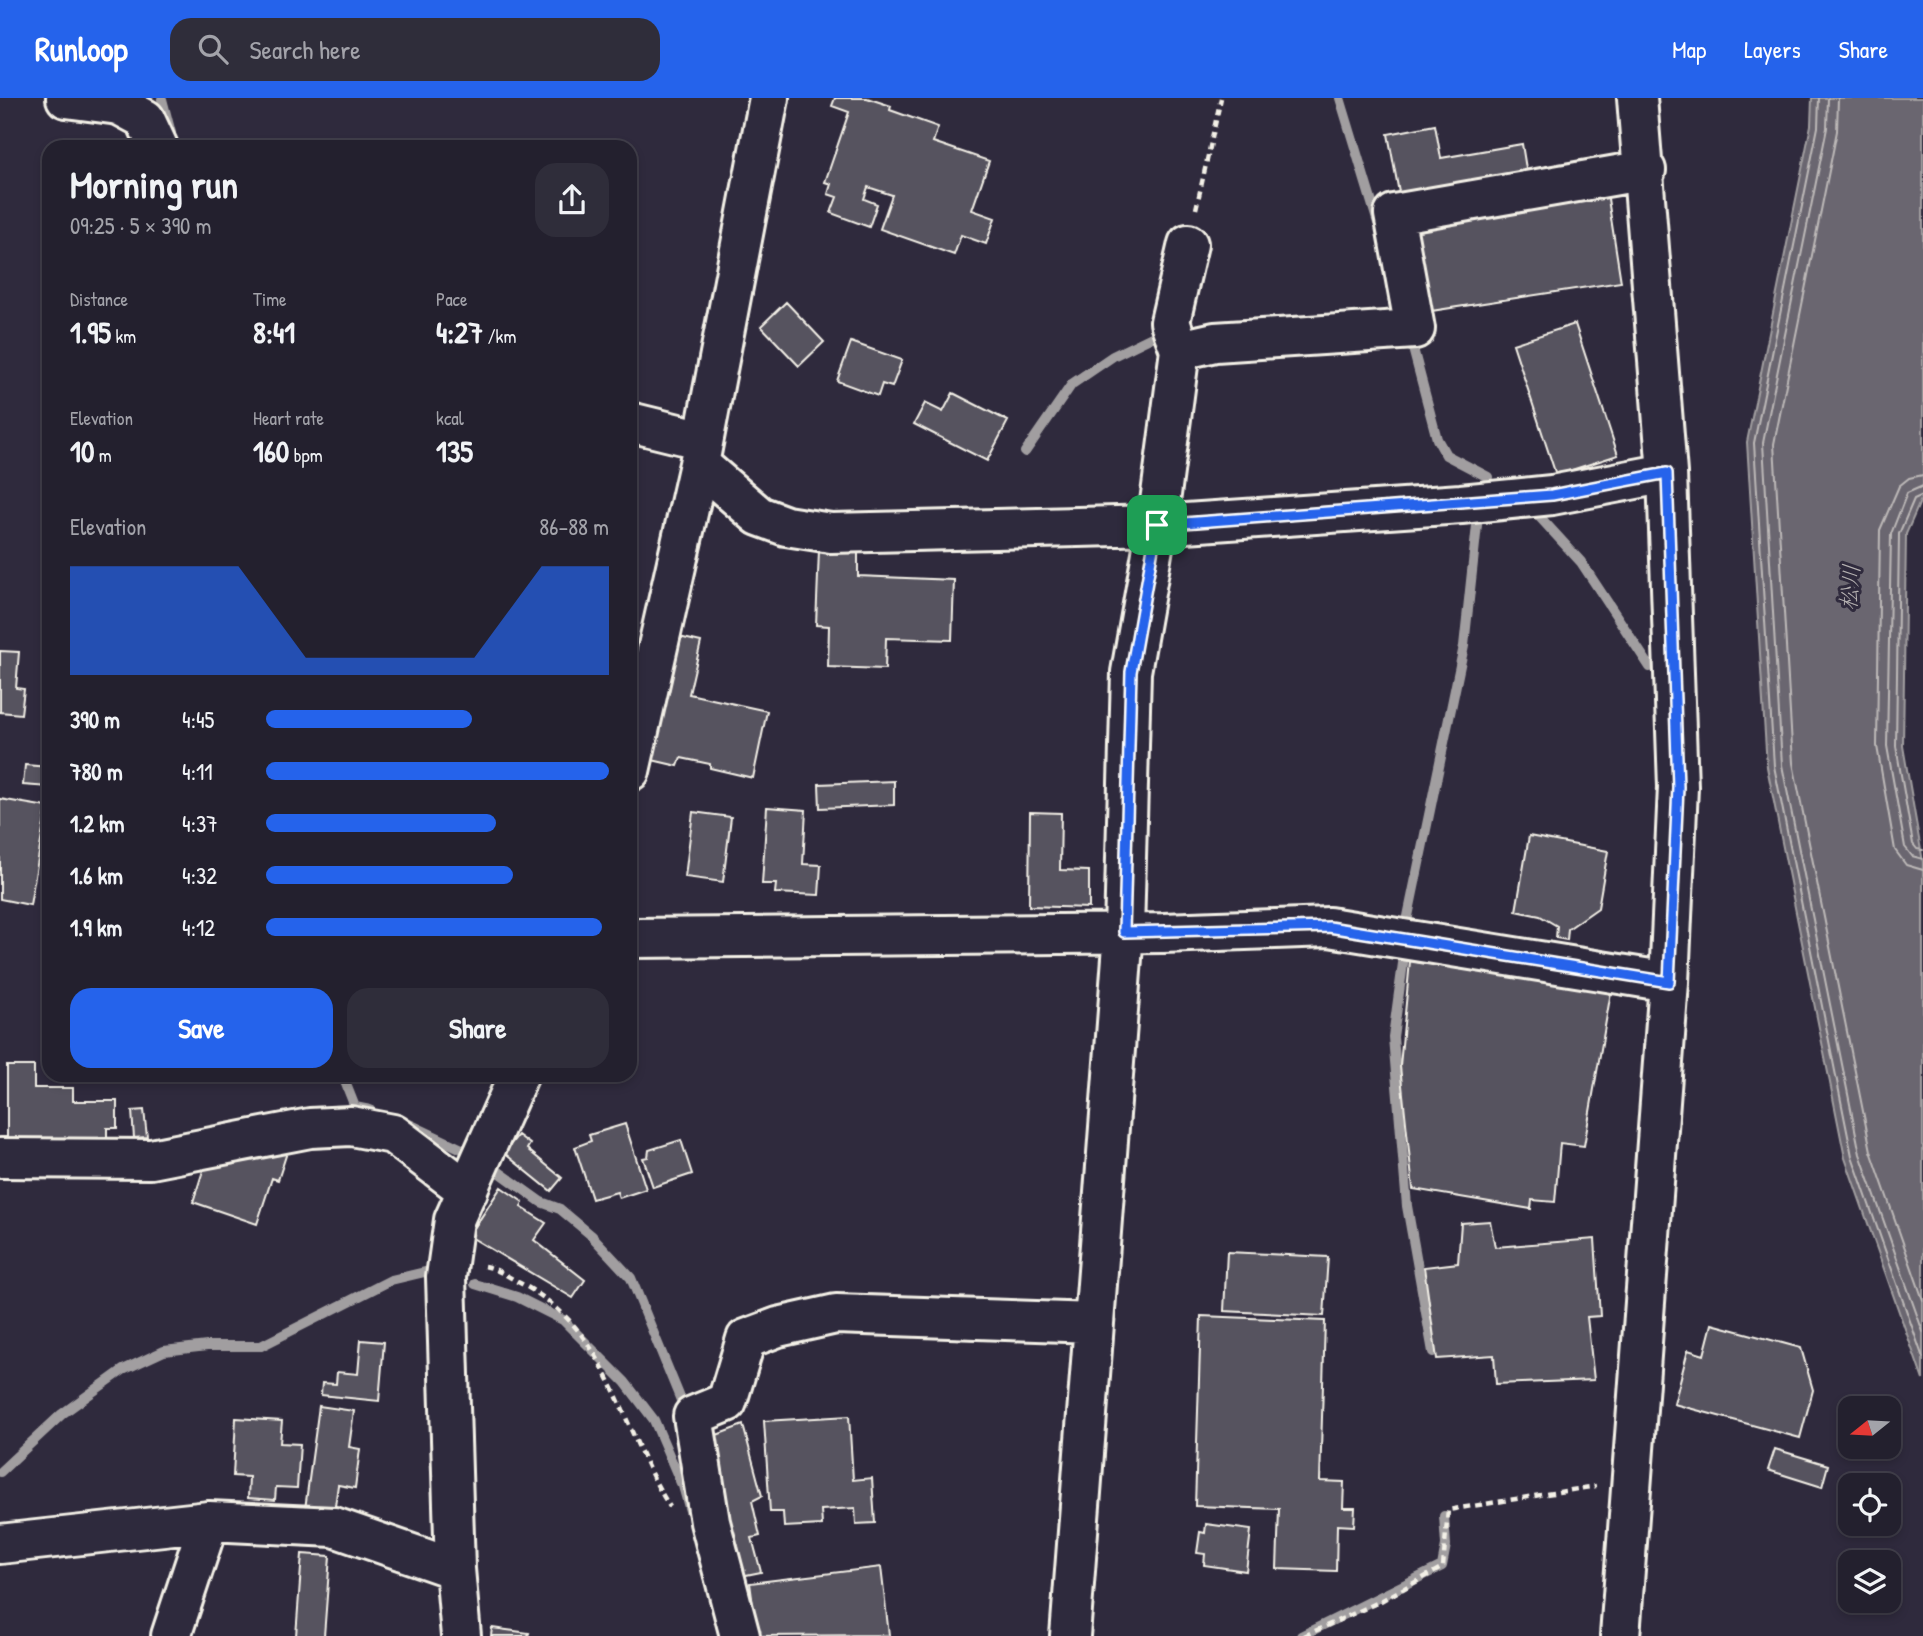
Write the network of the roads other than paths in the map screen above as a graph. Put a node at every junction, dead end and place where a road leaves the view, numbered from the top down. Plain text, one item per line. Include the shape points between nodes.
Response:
1 (66, 98) edge
2 (769, 98) edge
3 (1637, 98) edge
4 (155, 140) edge
5 (1646, 170) junction
6 (1188, 244) road end
7 (1180, 350) junction
8 (637, 425) edge
9 (701, 452) junction
10 (1667, 473) junction
11 (1157, 525) junction
12 (637, 740) edge
13 (1124, 932) junction
14 (637, 938) edge
15 (1669, 982) junction
16 (516, 1082) edge
17 (0, 1158) edge
18 (468, 1191) junction
19 (1094, 1323) junction
20 (208, 1521) junction
21 (0, 1544) edge
22 (456, 1569) junction
23 (171, 1636) edge
24 (461, 1636) edge
25 (740, 1636) edge
26 (1070, 1636) edge
27 (1620, 1636) edge

1 - 4 street via 119,104 145,119
2 - 9 street
3 - 5 street
5 - 7 street via 1394,214 1415,329 1215,342
5 - 10 street
6 - 7 street via 1170,322
7 - 11 street
8 - 9 street
9 - 11 street via 760,516 786,526 831,533
9 - 12 street
10 - 11 street via 1552,495
10 - 15 street via 1678,787
11 - 13 street via 1131,672
13 - 14 street
13 - 15 street via 1329,927
13 - 19 street
15 - 27 street
16 - 18 street
17 - 18 street via 151,1159 310,1128 351,1126 393,1134
18 - 22 street via 454,1220 448,1261
19 - 25 street via 836,1314 746,1339 727,1402 693,1416 710,1522
19 - 26 street
20 - 21 street
20 - 22 street via 334,1527
20 - 23 street
22 - 24 street

